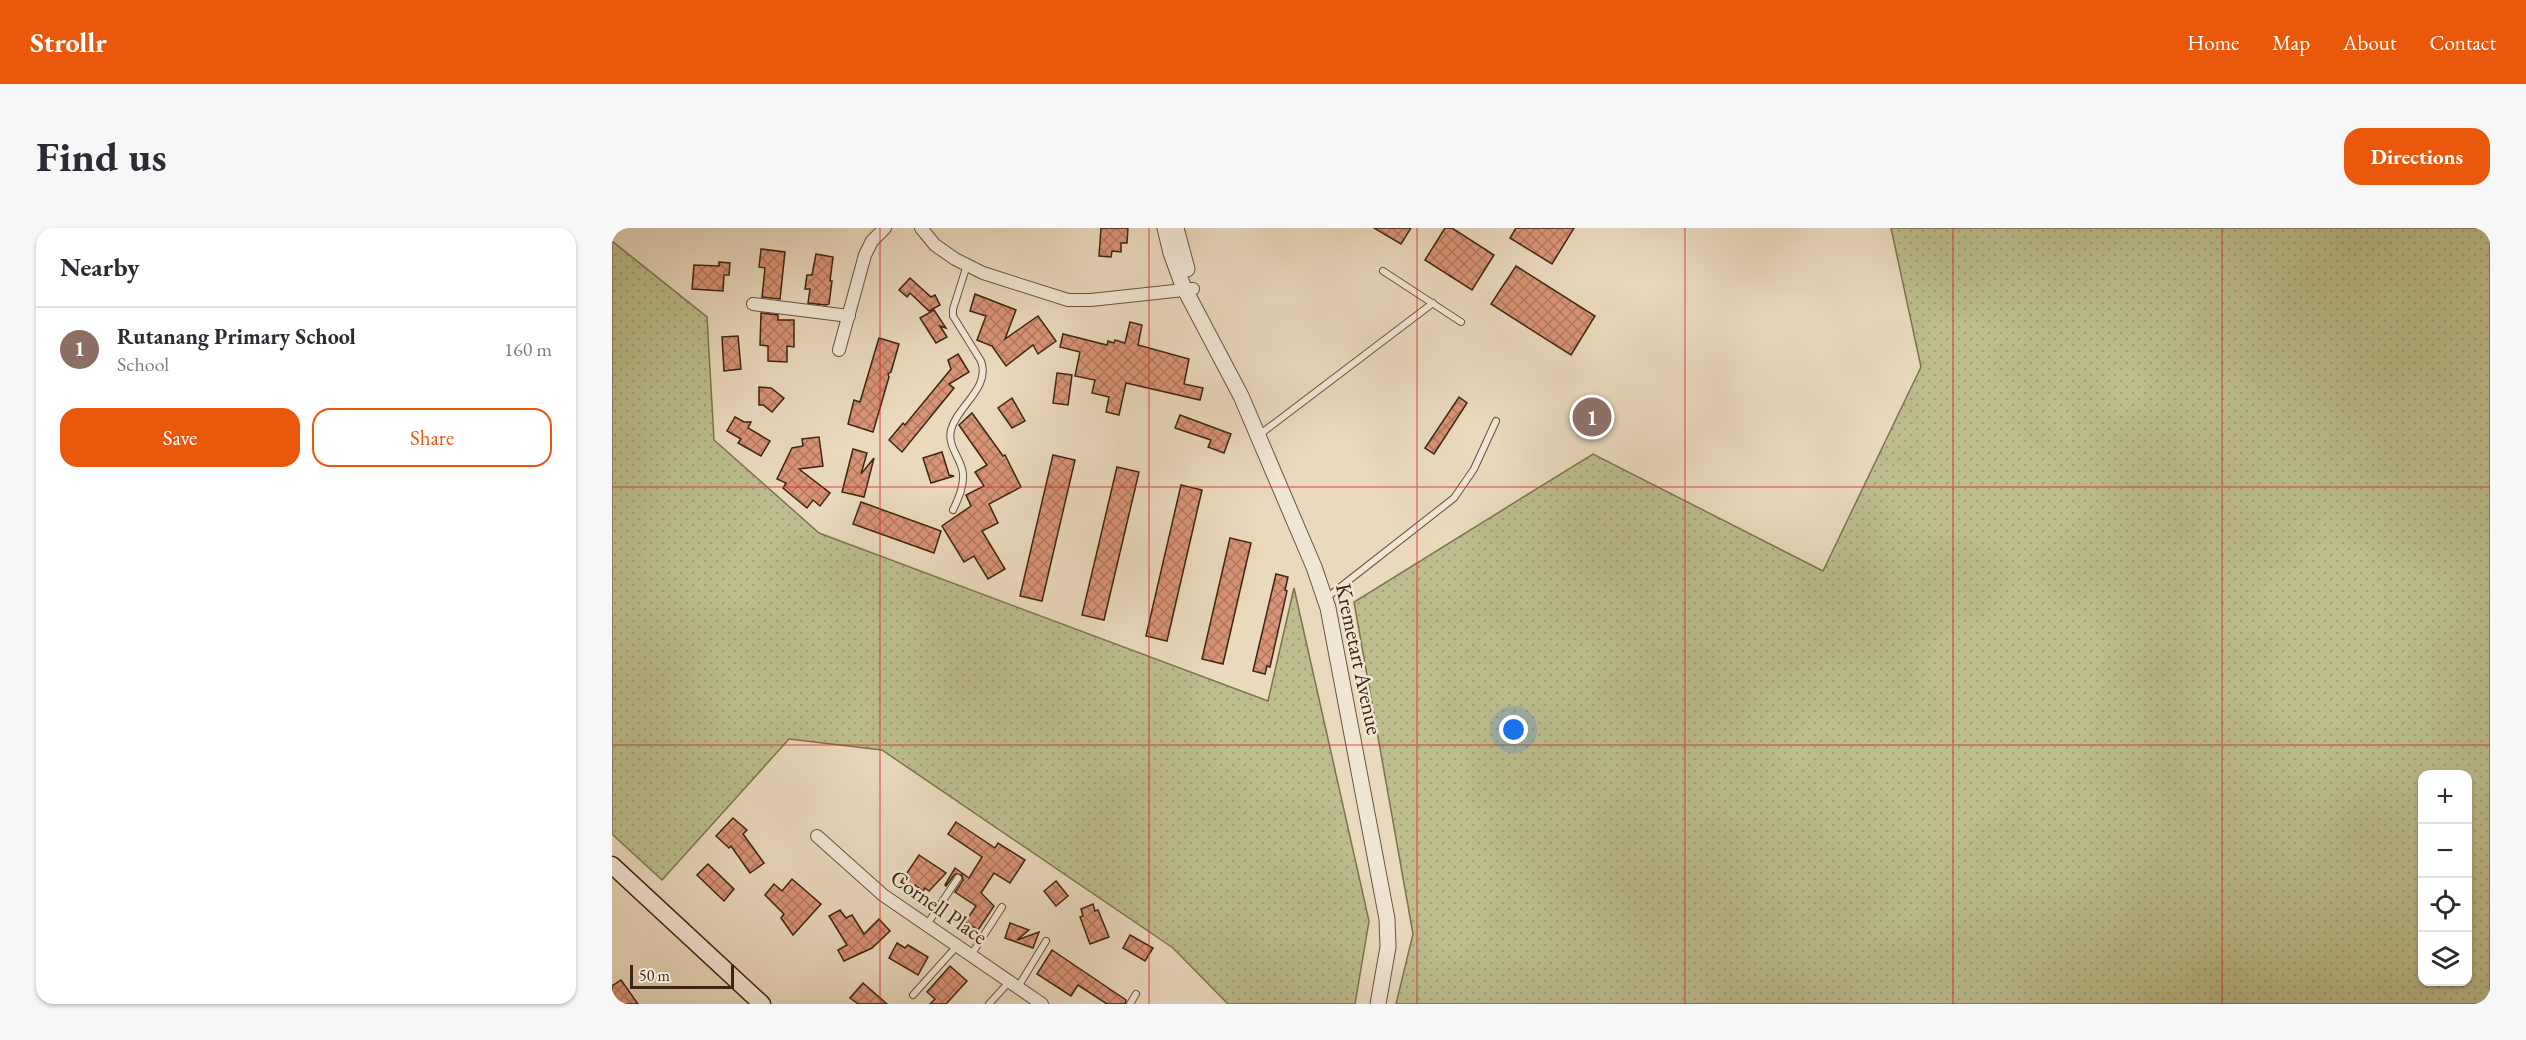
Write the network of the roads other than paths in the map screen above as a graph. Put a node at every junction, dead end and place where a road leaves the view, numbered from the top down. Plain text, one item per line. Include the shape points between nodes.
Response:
1 (885, 228) edge
2 (921, 228) edge
3 (1165, 228) edge
4 (1176, 228) edge
5 (967, 265) junction
6 (1383, 271) dead end
7 (1190, 290) junction
8 (1434, 303) junction
9 (753, 304) dead end
10 (849, 316) junction
11 (1461, 322) dead end
12 (839, 350) dead end
13 (1496, 421) dead end
14 (1258, 436) junction
15 (953, 510) dead end
16 (1325, 599) junction
17 (817, 836) dead end
18 (612, 865) edge
19 (958, 878) dead end
20 (1002, 907) dead end
21 (925, 926) junction
22 (1046, 941) dead end
23 (957, 946) junction
24 (971, 956) junction
25 (1014, 985) junction
26 (1136, 994) dead end
27 (913, 995) dead end
28 (762, 1004) edge
29 (989, 1004) edge
30 (1042, 1004) edge
31 (1130, 1004) edge
32 (1378, 1004) edge

1 - 10 street via 865,255
2 - 5 street via 935,245
3 - 7 street, Kremetart Avenue via 1176,268
4 - 7 street, Kremetart Avenue
5 - 7 street via 1068,300
5 - 15 lane via 953,316 984,368 977,390 951,430 951,442 964,477
6 - 8 lane
7 - 14 street, Kremetart Avenue
8 - 11 lane
8 - 14 lane
9 - 10 street
10 - 12 street
13 - 16 lane via 1474,469 1454,498
14 - 16 street, Kremetart Avenue
16 - 32 street, Kremetart Avenue via 1387,919 1388,947
17 - 21 street, Cornell Place via 883,896
18 - 28 main road
19 - 21 lane
20 - 24 lane
21 - 23 street, Cornell Place
22 - 25 lane
23 - 24 street, Cornell Place
23 - 27 lane
24 - 25 street, Cornell Place
25 - 29 lane
25 - 30 street, Cornell Place
26 - 31 lane

